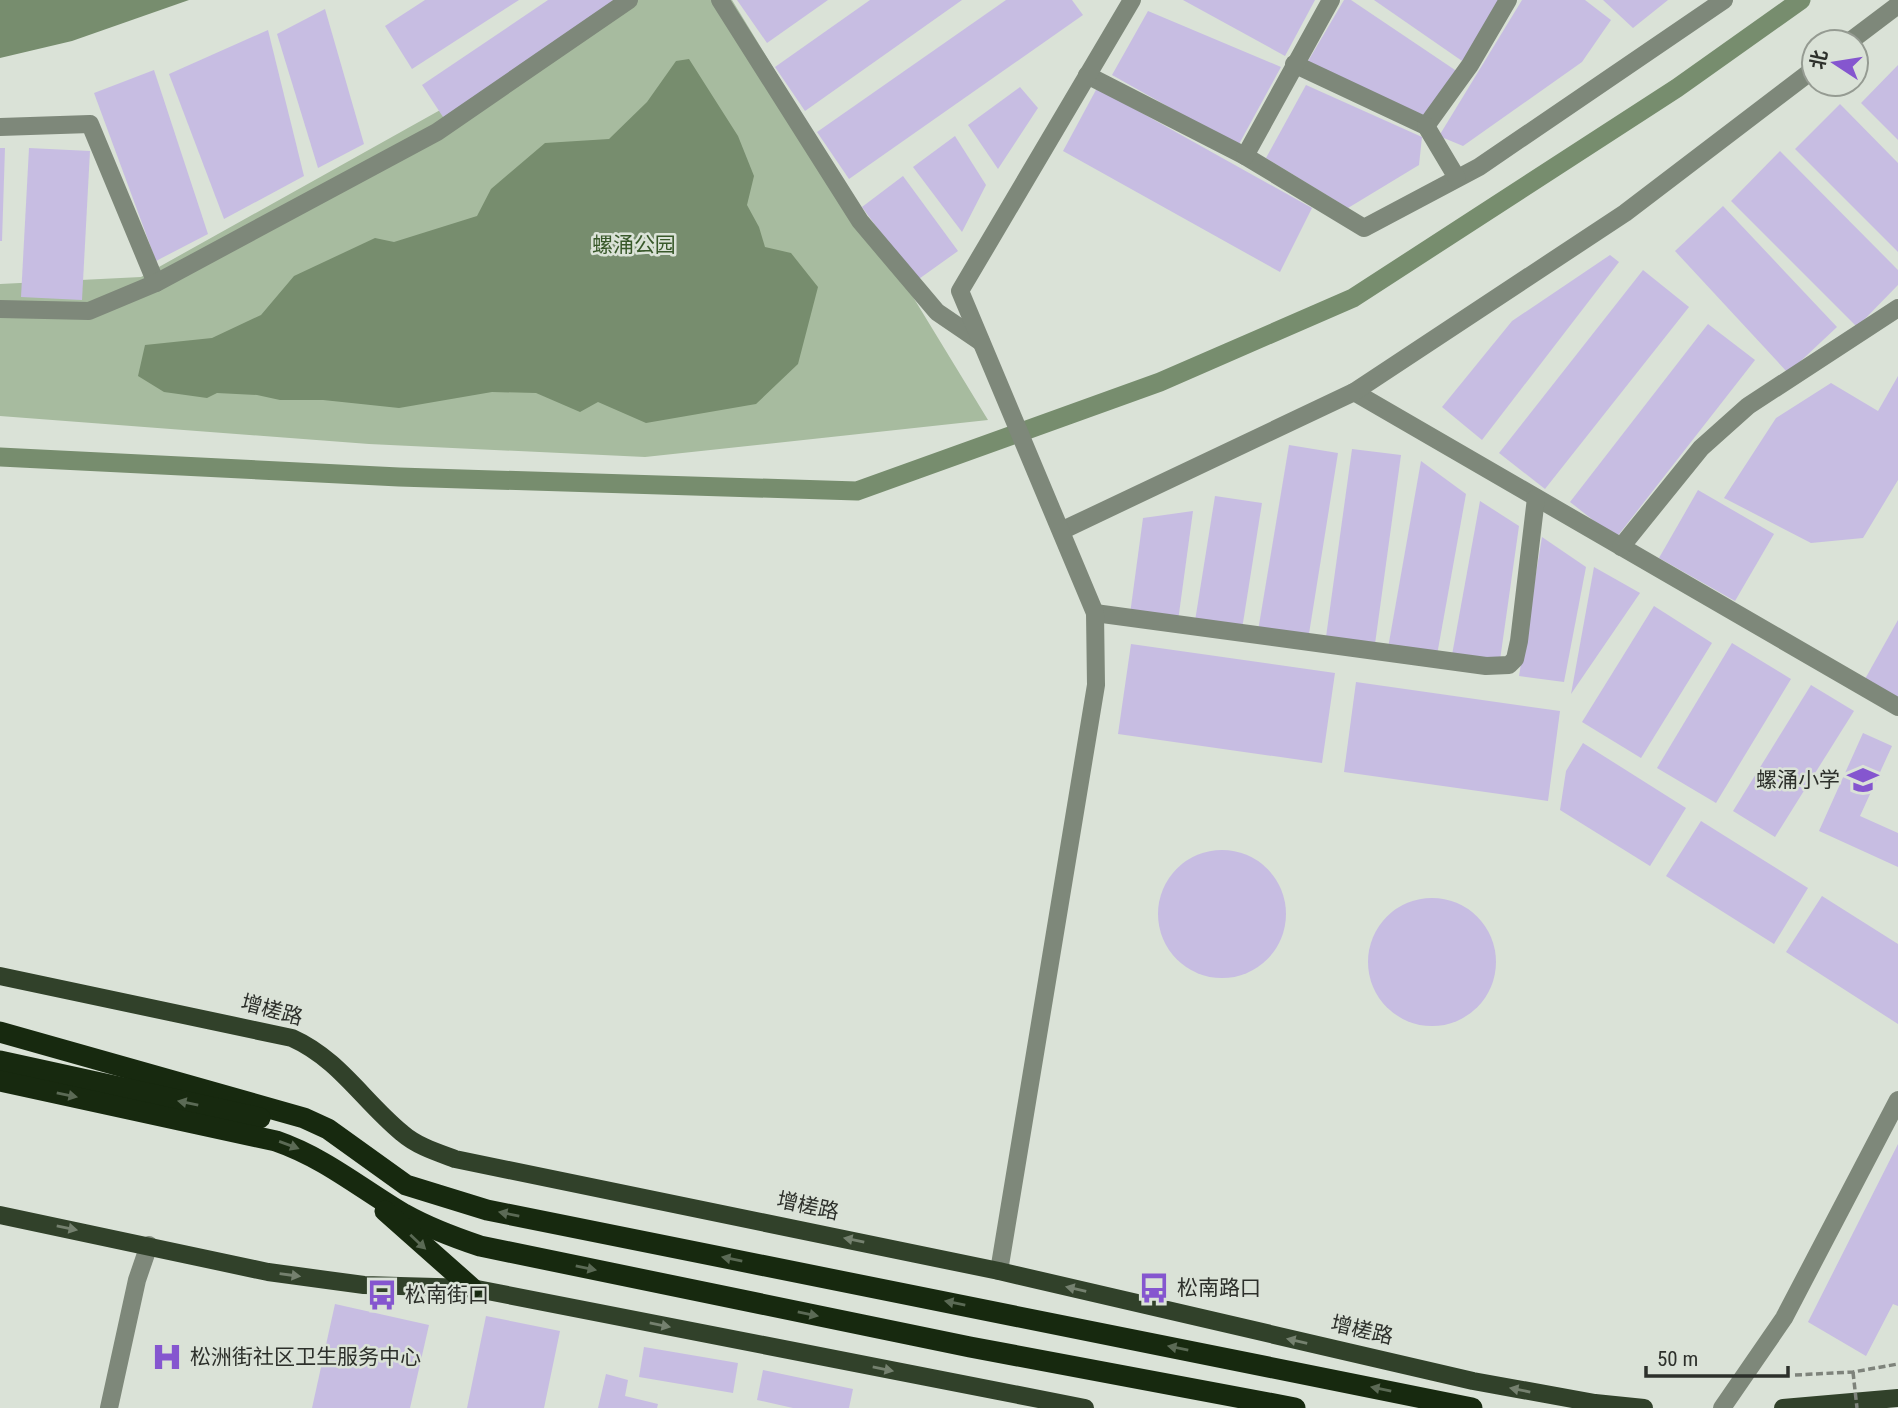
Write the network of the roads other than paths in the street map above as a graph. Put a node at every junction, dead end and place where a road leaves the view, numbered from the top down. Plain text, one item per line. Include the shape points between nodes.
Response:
1 (629, 0) edge
2 (720, 0) edge
3 (1132, 0) edge
4 (1331, 0) edge
5 (1508, 0) edge
6 (1724, 0) edge
7 (1898, 5) edge
8 (1868, 28) edge
9 (1294, 64) junction
10 (1087, 75) junction
11 (1800, 80) edge
12 (1426, 126) junction
13 (0, 127) edge
14 (1245, 156) junction
15 (1457, 178) junction
16 (156, 283) junction
17 (1898, 308) edge
18 (0, 309) edge
19 (981, 342) junction
20 (1354, 393) junction
21 (1536, 498) junction
22 (1063, 530) junction
23 (1621, 547) junction
24 (1095, 613) junction
25 (1898, 707) edge
26 (0, 976) edge
27 (0, 1032) edge
28 (0, 1061) edge
29 (0, 1081) edge
30 (1898, 1100) edge
31 (327, 1129) junction
32 (350, 1179) junction
33 (0, 1215) edge
34 (149, 1245) junction
35 (999, 1270) junction
36 (472, 1287) junction
37 (1898, 1398) edge
38 (109, 1408) edge
39 (1085, 1408) edge
40 (1295, 1408) edge
41 (1472, 1408) edge
42 (1636, 1408) edge
43 (1644, 1408) edge
44 (1722, 1408) edge
45 (1783, 1408) edge

1 - 16 street via 437,132
2 - 19 street via 860,221 937,312
3 - 10 street
4 - 9 street
5 - 12 street via 1470,65
6 - 15 street
7 - 8 street
9 - 12 street
9 - 14 street
10 - 14 street
10 - 19 street via 960,291
11 - 20 street via 1625,213
12 - 15 street
13 - 16 street via 90,124
14 - 15 street via 1364,228
16 - 18 street via 89,312
17 - 23 street via 1748,406 1701,448
19 - 22 street
20 - 21 street
20 - 22 street
21 - 23 street
21 - 24 street via 1519,641 1516,659 1509,665 1486,666
22 - 24 street
23 - 25 street
24 - 35 street via 1096,685
35 -> 26 main road, 增槎路 via 455,1158 401,1133 334,1065 292,1038
27 - 31 highway via 274,1108
31 -> 28 highway
29 -> 32 highway via 276,1141 311,1153
30 - 44 street via 1784,1318
41 -> 31 highway via 486,1210 406,1185
32 -> 36 highway
32 -> 40 highway via 440,1233 480,1246
33 -> 34 main road
34 -> 36 main road via 268,1272 350,1283
34 - 38 street
42 -> 35 main road, 增槎路 via 1473,1381
36 -> 39 main road
37 - 45 main road
42 - 43 main road, 增槎路

